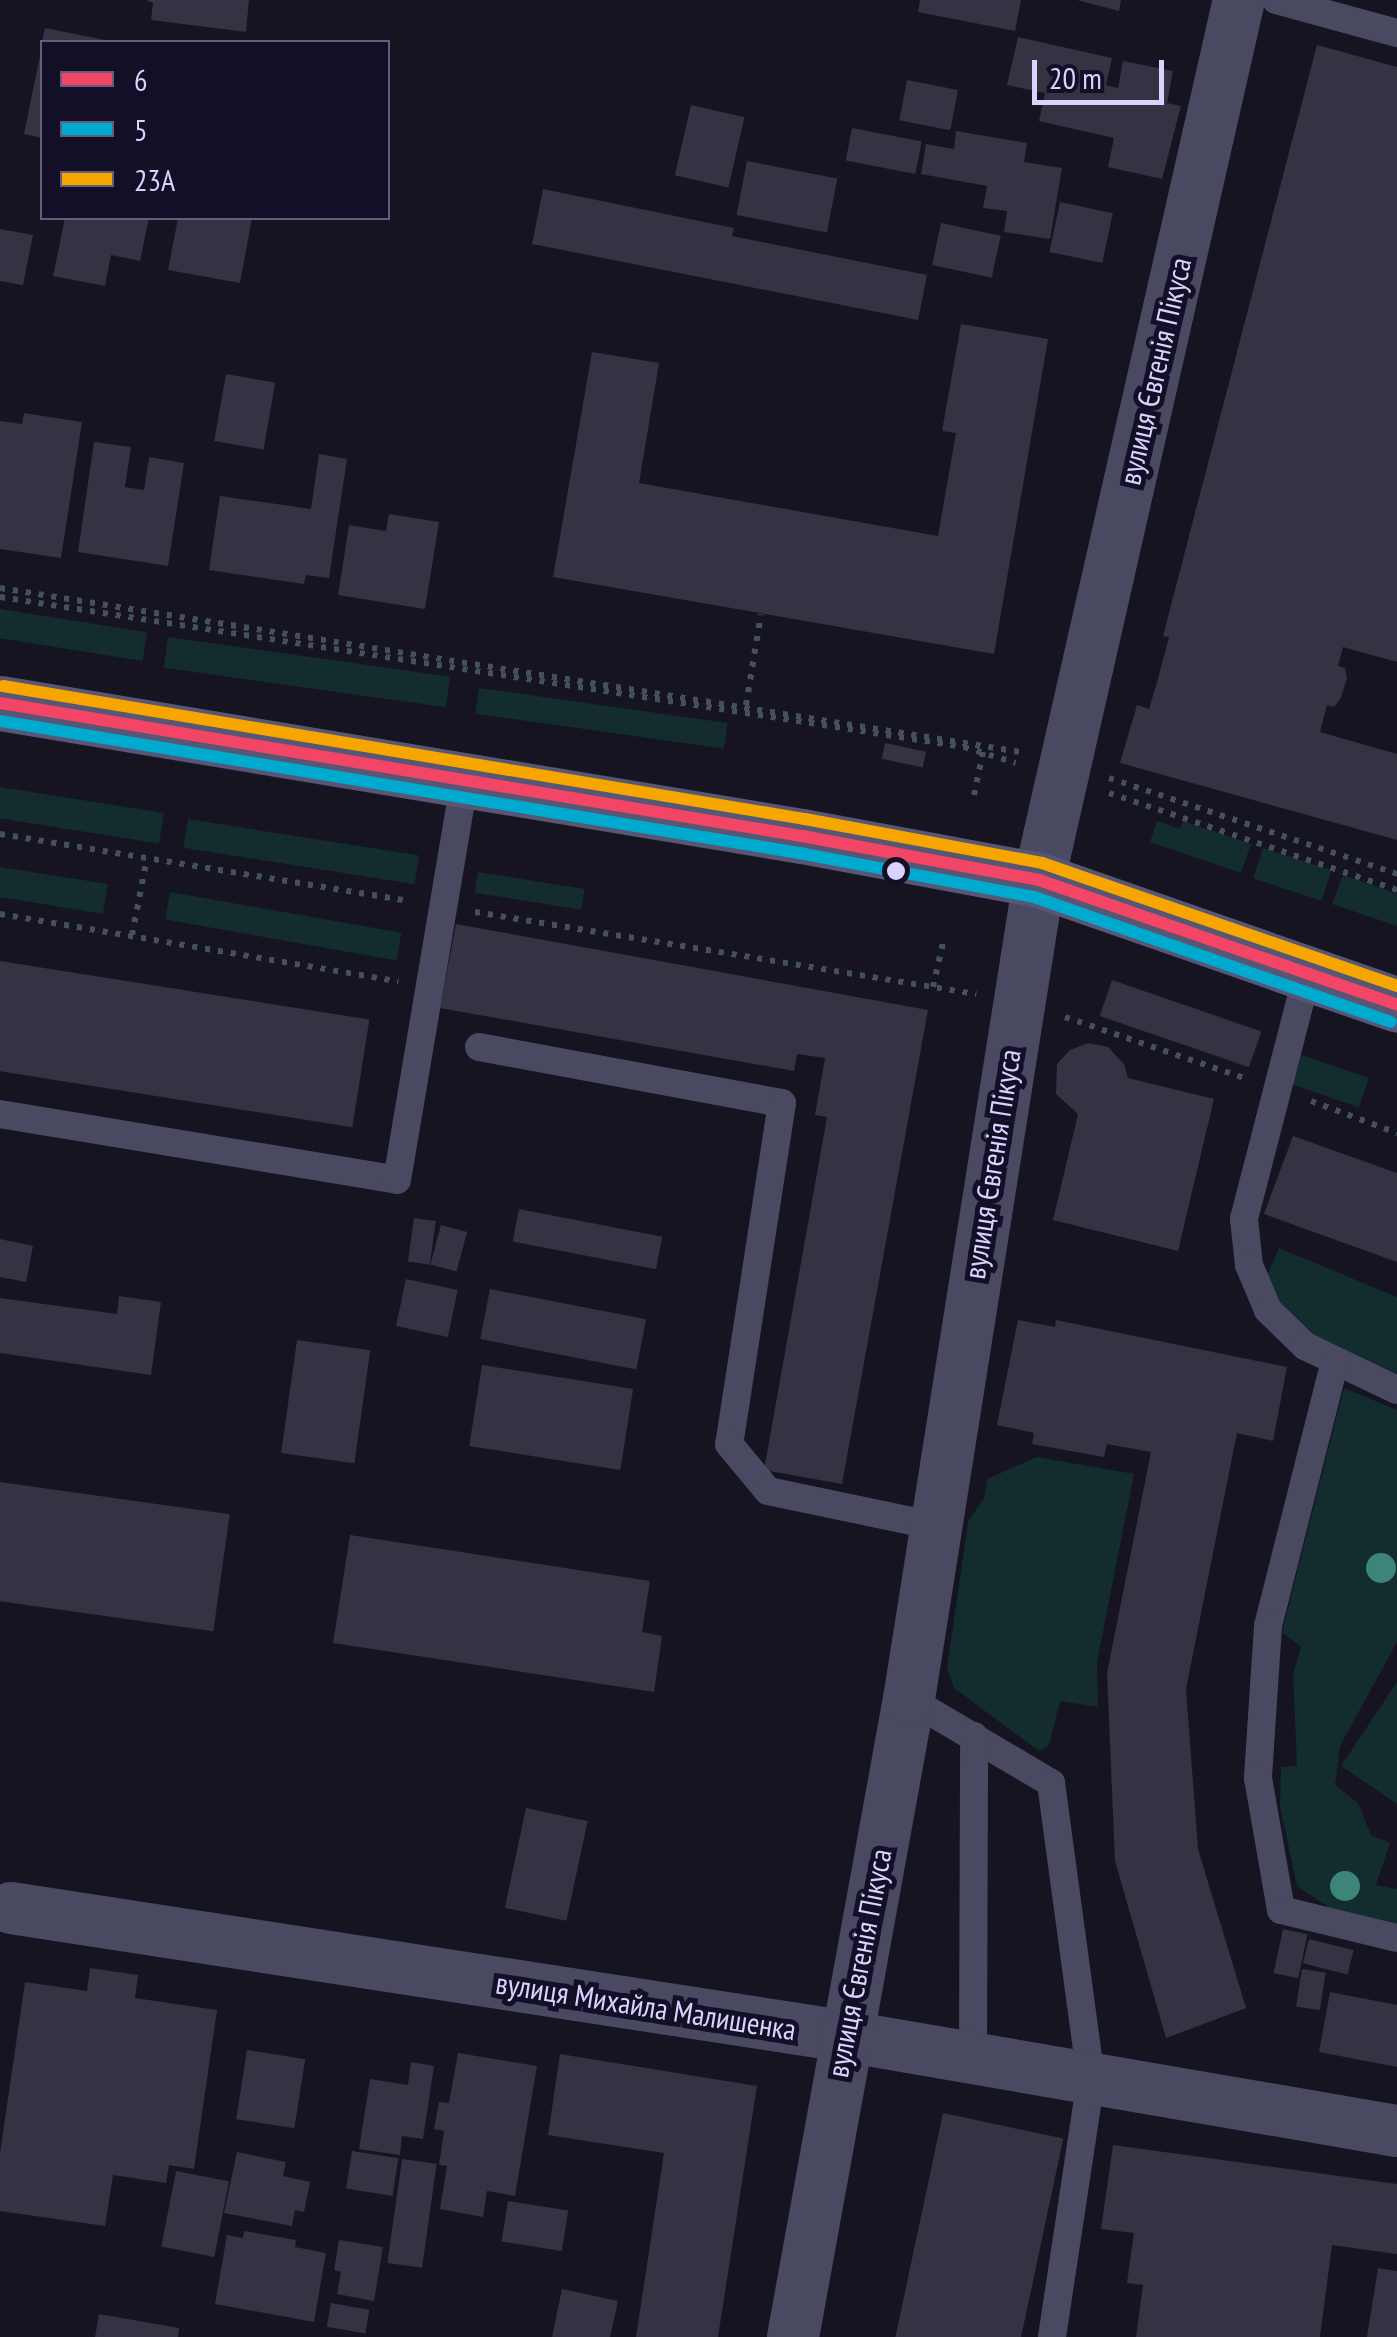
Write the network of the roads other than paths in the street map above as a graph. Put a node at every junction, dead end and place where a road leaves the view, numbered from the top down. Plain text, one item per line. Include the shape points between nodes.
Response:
1 (1239, 0) edge
2 (1276, 0) edge
3 (1397, 34) edge
4 (0, 704) edge
5 (465, 778) junction
6 (1039, 880) junction
7 (1307, 975) junction
8 (1397, 1005) edge
9 (479, 1047) dead end
10 (0, 1114) edge
11 (1336, 1361) junction
12 (1397, 1390) edge
13 (936, 1526) junction
14 (908, 1699) junction
15 (974, 1736) junction
16 (11, 1908) dead end
17 (1397, 1938) edge
18 (844, 2036) junction
19 (973, 2058) junction
20 (1091, 2078) junction
21 (1397, 2130) edge
22 (793, 2337) edge
23 (1052, 2337) edge

1 - 6 street, вулиця Євгенія Пікуса
2 - 3 lane
4 - 5 main road
5 - 6 main road
5 - 10 lane via 397,1180
6 - 7 main road
6 - 13 street, вулиця Євгенія Пікуса
7 - 8 main road
7 - 11 lane via 1244,1220 1248,1265 1268,1310 1305,1346
9 - 13 lane via 782,1103 729,1444 768,1491
11 - 12 lane
11 - 17 lane via 1268,1626 1258,1778 1281,1910
13 - 14 street, вулиця Євгенія Пікуса
14 - 15 lane
14 - 18 street, вулиця Євгенія Пікуса
15 - 19 lane
15 - 20 lane via 1051,1783
16 - 18 street, вулиця Михайла Малишенка
18 - 19 street, вулиця Михайла Малишенка
18 - 22 street, вулиця Євгенія Пікуса
19 - 20 street, вулиця Михайла Малишенка
20 - 21 street, вулиця Михайла Малишенка
20 - 23 lane

